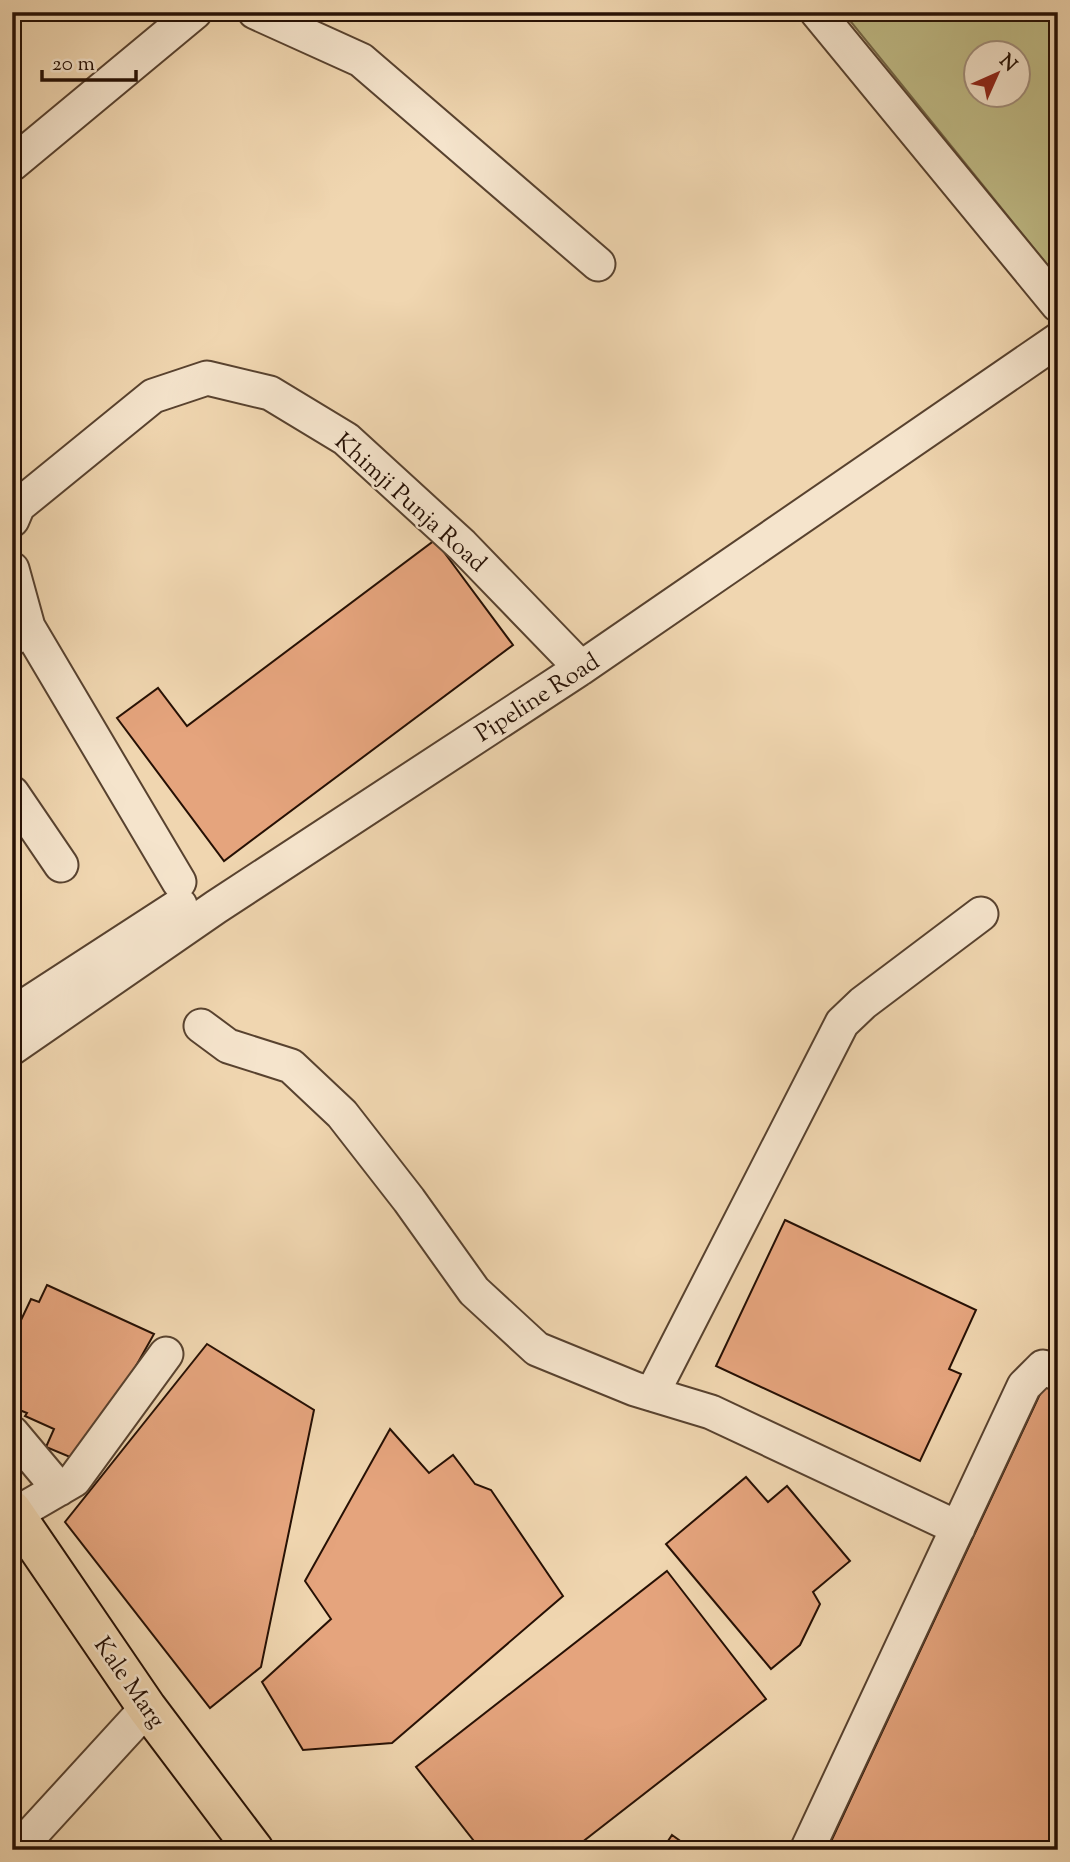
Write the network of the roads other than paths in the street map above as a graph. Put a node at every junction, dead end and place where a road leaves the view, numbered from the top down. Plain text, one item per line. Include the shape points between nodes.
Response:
1 (195, 12) edge
2 (255, 12) edge
3 (817, 12) edge
4 (12, 164) edge
5 (598, 264) dead end
6 (1058, 305) edge
7 (1058, 324) edge
8 (1058, 340) edge
9 (888, 448) junction
10 (12, 520) edge
11 (12, 569) edge
12 (20, 633) edge
13 (575, 662) junction
14 (15, 805) edge
15 (61, 864) dead end
16 (179, 882) dead end
17 (981, 914) dead end
18 (12, 1014) edge
19 (201, 1026) dead end
20 (12, 1048) edge
21 (166, 1354) dead end
22 (1058, 1374) edge
23 (652, 1394) junction
24 (12, 1433) edge
25 (59, 1489) junction
26 (13, 1513) edge
27 (958, 1528) junction
28 (147, 1708) junction
29 (17, 1850) edge
30 (254, 1850) edge
31 (807, 1850) edge

1 - 4 street
2 - 5 street via 361,60
3 - 6 street
7 - 9 street
8 - 9 street
9 - 13 street
10 - 13 street, Khimji Punja Road via 18,506 153,396 206,378 270,393 346,439 462,545
11 - 12 street
12 - 16 street
13 - 18 street via 307,821
13 - 20 street, Pipeline Road
14 - 15 street
17 - 23 street via 842,1023
19 - 23 street via 228,1046 291,1066 332,1104 474,1291 537,1349
21 - 25 street via 74,1480
22 - 27 street via 1043,1367 1024,1386
23 - 27 street via 711,1412
24 - 25 street
25 - 26 street
26 - 28 main road, Kale Marg
27 - 31 street
28 - 29 street
28 - 30 main road, Kale Marg

